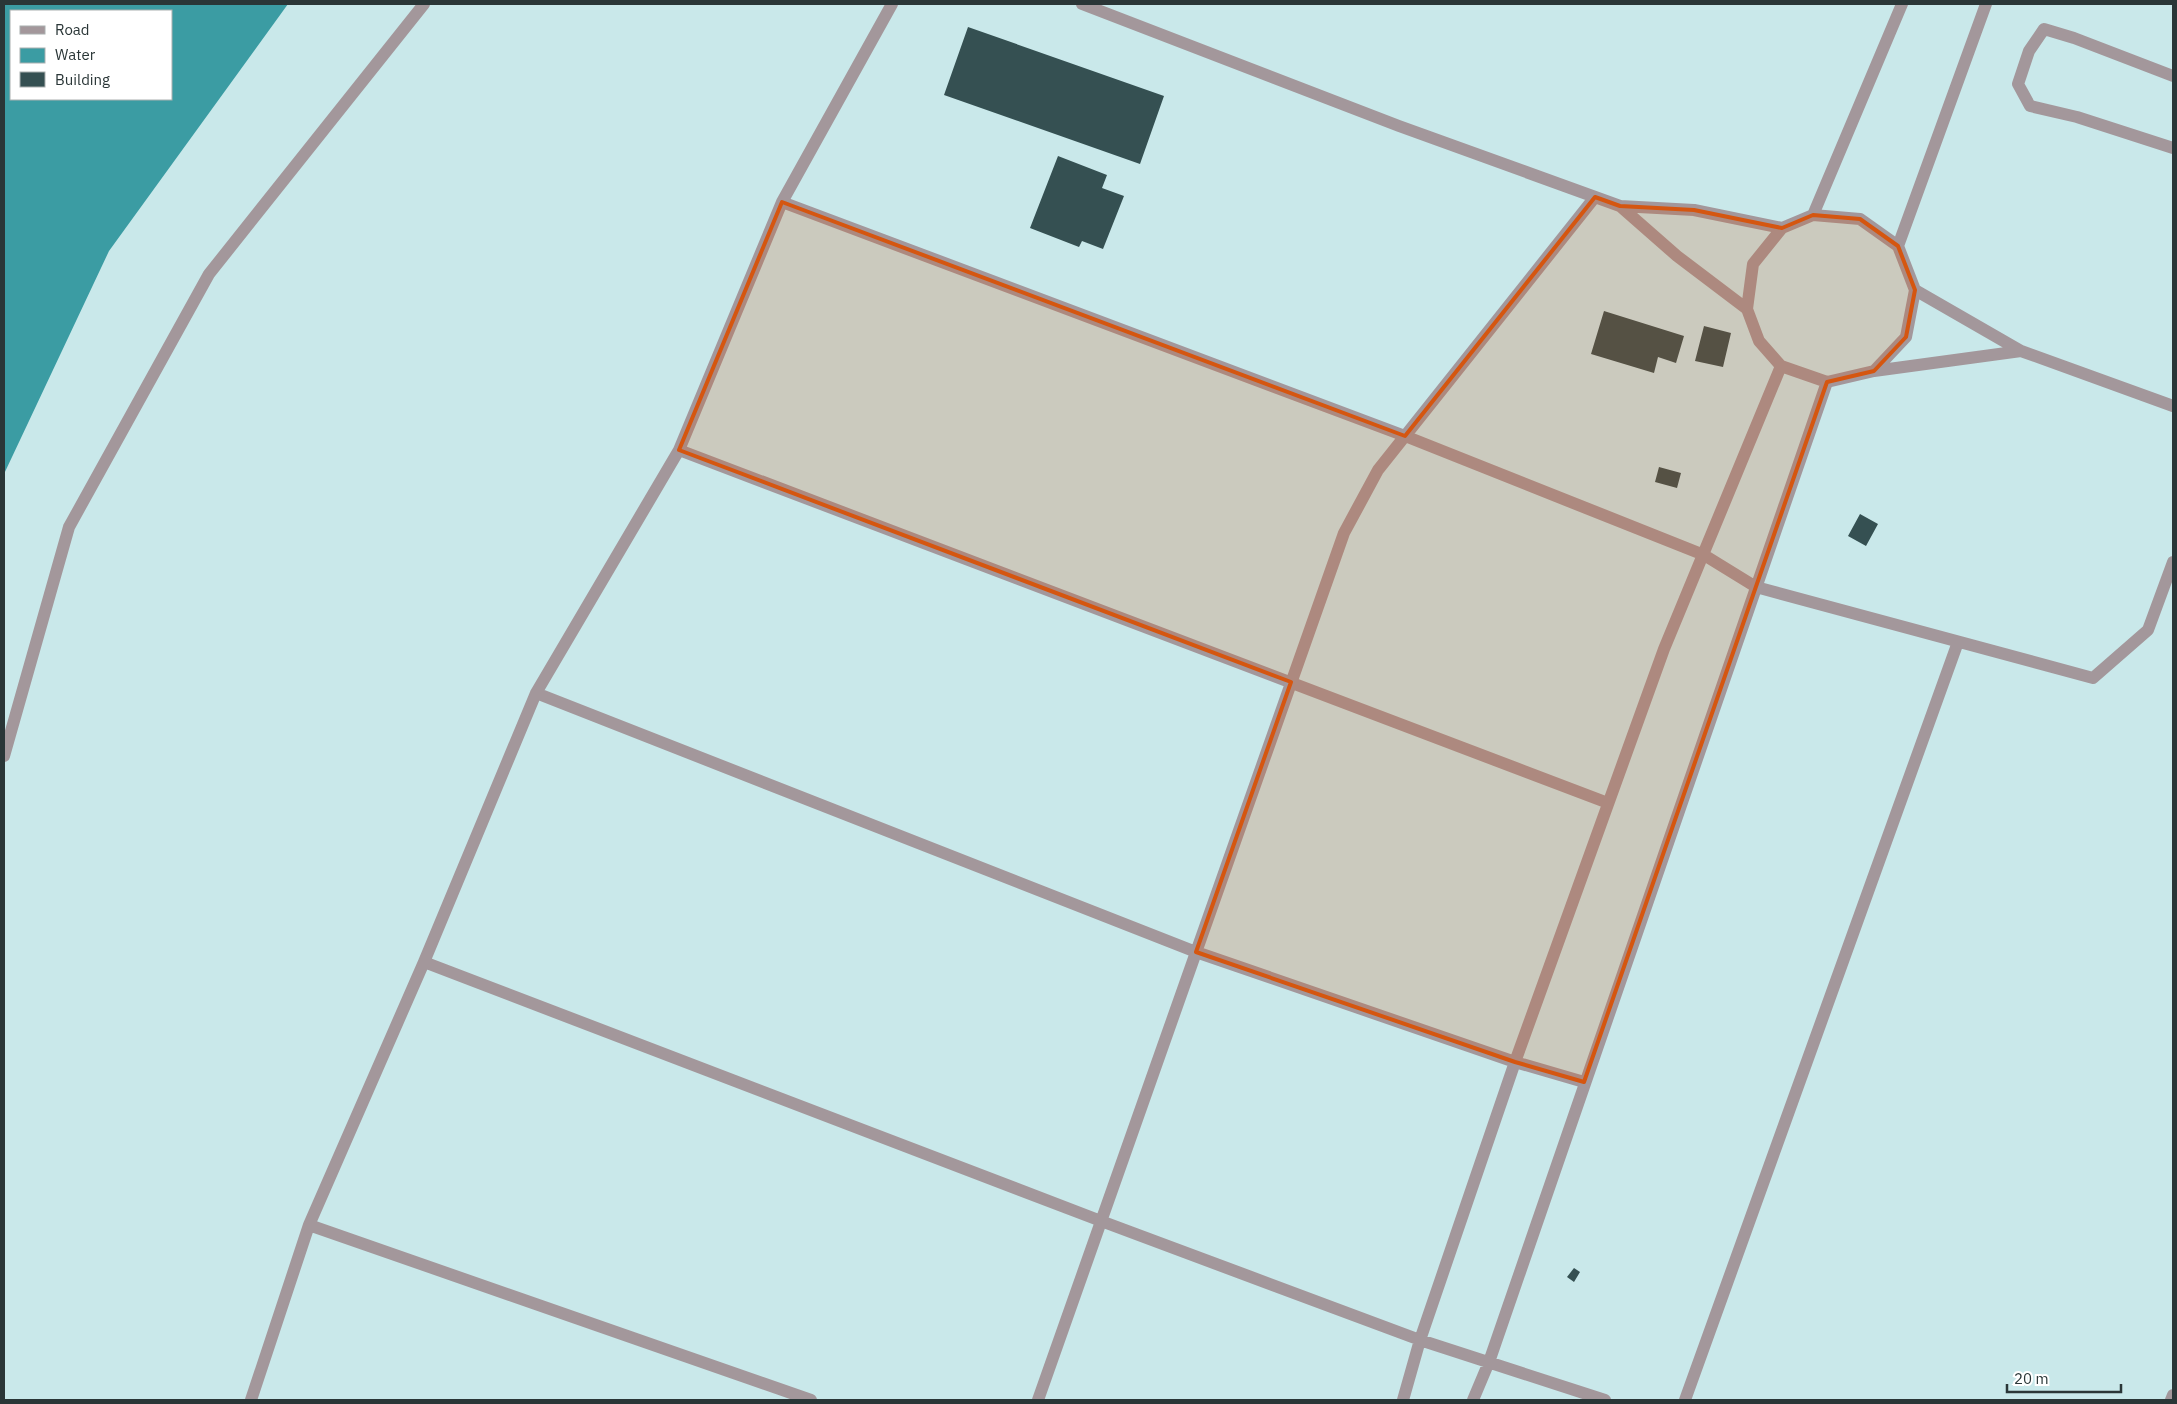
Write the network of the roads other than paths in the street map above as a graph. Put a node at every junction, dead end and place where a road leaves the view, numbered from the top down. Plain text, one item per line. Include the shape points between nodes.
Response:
1 (424, 4) edge
2 (892, 4) edge
3 (1082, 4) edge
4 (1902, 4) edge
5 (1986, 4) edge
6 (2173, 76) edge
7 (2173, 148) edge
8 (1595, 197) junction
9 (782, 202) junction
10 (1620, 206) junction
11 (1813, 215) junction
12 (1782, 228) junction
13 (1898, 246) junction
14 (1916, 290) junction
15 (1747, 310) junction
16 (2021, 351) junction
17 (1781, 366) junction
18 (1874, 371) junction
19 (1827, 382) junction
20 (2173, 406) edge
21 (1405, 436) junction
22 (680, 450) junction
23 (1704, 555) junction
24 (2173, 562) edge
25 (1756, 587) junction
26 (1958, 642) junction
27 (1290, 682) junction
28 (536, 694) junction
29 (4, 756) edge
30 (1608, 803) junction
31 (1196, 952) junction
32 (424, 962) junction
33 (1514, 1062) junction
34 (1584, 1082) junction
35 (1101, 1221) junction
36 (309, 1225) junction
37 (1420, 1340) junction
38 (1489, 1362) junction
39 (2173, 1395) edge
40 (251, 1400) edge
41 (811, 1400) edge
42 (1038, 1400) edge
43 (1402, 1400) edge
44 (1473, 1400) edge
45 (1605, 1400) edge
46 (1685, 1400) edge
47 (2171, 1400) edge

1 - 29 street via 209,274 68,527
2 - 9 street
3 - 8 street via 1399,126
4 - 11 street
5 - 13 street
6 - 7 street via 2044,29 2029,51 2018,84 2030,106 2077,117
8 - 10 street
8 - 21 street
9 - 21 street
9 - 22 street
10 - 12 street via 1694,210
10 - 15 street via 1677,256
11 - 12 street
11 - 13 street via 1860,219
12 - 15 street via 1753,264
13 - 14 street
14 - 16 street
14 - 18 street via 1906,337
15 - 17 street via 1758,341
16 - 18 street
16 - 20 street
17 - 19 street
17 - 23 street
18 - 19 street
19 - 25 street
21 - 23 street
21 - 27 street via 1378,470 1344,533
22 - 27 street
22 - 28 street
23 - 25 street
23 - 30 street via 1664,649
24 - 26 street via 2148,630 2093,678
25 - 26 street
25 - 34 street
26 - 46 street
27 - 30 street
27 - 31 street
28 - 31 street
28 - 32 street
30 - 33 street
31 - 33 street
31 - 35 street
32 - 35 street
32 - 36 street
33 - 34 street
33 - 37 street
34 - 38 street
35 - 37 street
35 - 42 street
36 - 40 street
36 - 41 street
37 - 38 street
37 - 43 street
38 - 44 street
38 - 45 street
39 - 47 street

